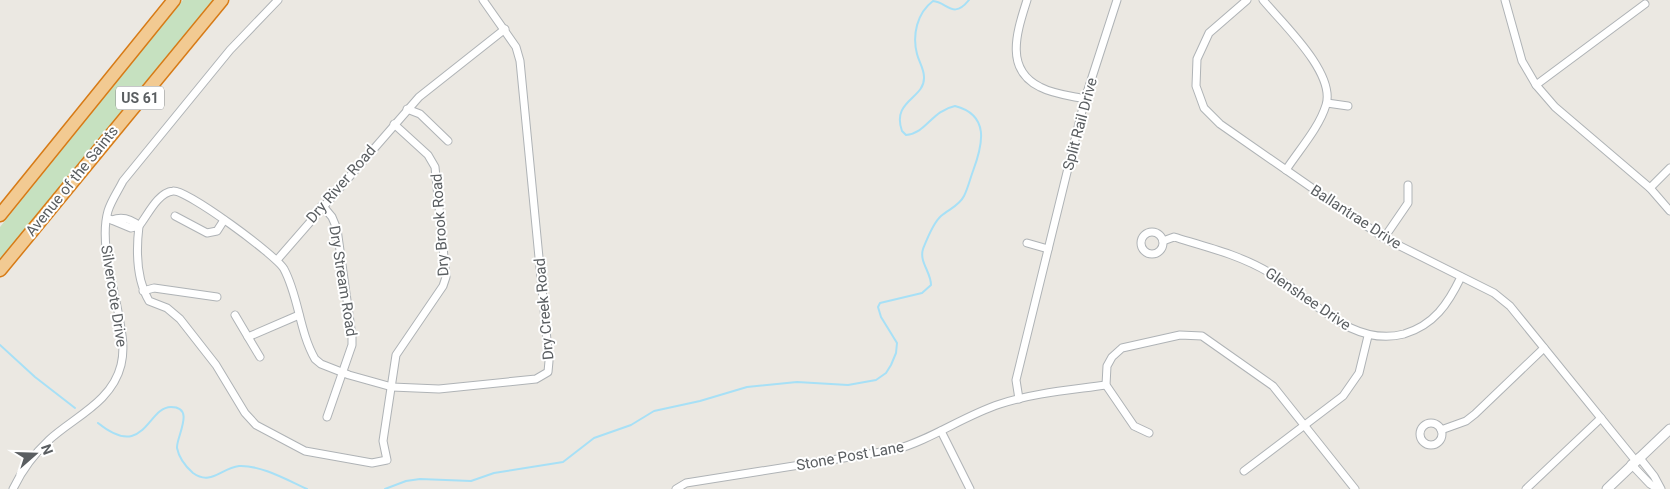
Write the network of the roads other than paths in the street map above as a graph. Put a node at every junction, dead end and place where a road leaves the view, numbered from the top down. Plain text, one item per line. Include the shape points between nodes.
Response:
1 (174, 0) edge
2 (222, 0) edge
3 (278, 0) edge
4 (483, 0) edge
5 (1027, 0) edge
6 (1117, 0) edge
7 (1247, 0) edge
8 (1263, 0) edge
9 (1505, 0) edge
10 (1645, 4) dead end
11 (504, 29) junction
12 (1536, 85) junction
13 (1085, 99) junction
14 (1327, 102) junction
15 (1348, 106) dead end
16 (407, 109) junction
17 (394, 124) junction
18 (448, 141) dead end
19 (1670, 168) edge
20 (1286, 170) junction
21 (1408, 185) dead end
22 (1650, 188) junction
23 (322, 205) junction
24 (1670, 211) edge
25 (0, 215) edge
26 (175, 216) dead end
27 (110, 219) junction
28 (224, 220) junction
29 (139, 226) junction
30 (1384, 238) junction
31 (1163, 241) dead end
32 (1027, 243) dead end
33 (1048, 249) junction
34 (276, 260) junction
35 (0, 270) edge
36 (1461, 277) junction
37 (143, 291) junction
38 (217, 297) dead end
39 (235, 315) dead end
40 (298, 315) junction
41 (248, 336) junction
42 (1368, 336) junction
43 (1544, 348) junction
44 (260, 357) dead end
45 (341, 372) junction
46 (1106, 385) junction
47 (392, 387) junction
48 (1019, 399) junction
49 (327, 417) dead end
50 (1601, 418) junction
51 (1306, 425) junction
52 (1441, 430) dead end
53 (1670, 430) edge
54 (941, 431) junction
55 (1149, 433) dead end
56 (1635, 460) junction
57 (1244, 471) dead end
58 (13, 489) edge
59 (676, 489) edge
60 (970, 489) edge
61 (1356, 489) edge
62 (1526, 489) edge
63 (1607, 489) edge
64 (1660, 489) edge

1 - 25 highway, US 61
2 - 35 highway, Avenue of the Saints / US 61
3 - 27 street, Silvercote Drive via 207,78 123,181 114,196
4 - 11 street, Dry Creek Road
5 - 13 street via 1016,36 1016,53 1024,74 1039,87
6 - 13 street, Split Rail Drive
7 - 20 street, Ballantrae Drive via 1209,33 1197,60 1196,86 1204,108 1220,124
8 - 14 street via 1319,68 1326,83
9 - 12 street via 1522,61
10 - 12 street
11 - 16 street, Dry River Road via 429,87
11 - 47 street, Dry Creek Road via 516,47 520,61 548,372 536,379 439,389
12 - 22 street via 1555,107
13 - 33 street, Split Rail Drive
14 - 15 street
14 - 20 street
16 - 17 street, Dry River Road
16 - 18 street via 420,114
17 - 23 street, Dry River Road
17 - 47 street, Dry Brook Road via 428,156 435,167 446,277 396,355
19 - 22 street
20 - 30 street, Ballantrae Drive
21 - 30 street via 1408,203
22 - 24 street
23 - 34 street, Dry River Road
23 - 45 street, Dry Stream Road via 337,229 352,336 352,345
26 - 28 street via 207,233 218,231
27 - 29 street via 131,228
27 - 58 street, Silvercote Drive via 105,239 124,351 120,367 103,397 48,441 22,469
28 - 29 street, Dry Creek Road via 180,191 173,191 159,199
28 - 34 street, Dry Creek Road
29 - 37 street via 137,244
30 - 36 street, Ballantrae Drive
31 - 42 street, Glenshee Drive via 1174,237 1245,258 1348,327
32 - 33 street
33 - 48 street, Split Rail Drive via 1016,380
34 - 40 street, Dry Creek Road via 285,271
36 - 42 street, Glenshee Drive via 1449,302 1435,318 1415,330 1391,337
36 - 43 street, Ballantrae Drive via 1510,306
37 - 38 street via 154,288
37 - 47 street, Dry Brook Road via 149,301 180,319 216,365 250,420 305,450 372,463 387,460 383,441
39 - 41 street
40 - 41 street
40 - 45 street, Dry Creek Road via 315,359
41 - 44 street
42 - 51 street via 1359,373 1343,396
43 - 50 street, Ballantrae Drive
43 - 52 street via 1475,414 1466,421
45 - 47 street, Dry Creek Road
45 - 49 street, Dry Stream Road
46 - 48 street, Stone Post Lane
46 - 51 street via 1107,366 1122,348 1180,335 1202,336 1273,386
46 - 55 street via 1134,426
48 - 54 street, Stone Post Lane via 998,404
50 - 56 street, Ballantrae Drive
50 - 62 street
51 - 57 street
51 - 61 street
53 - 56 street
54 - 59 street, Stone Post Lane via 894,450 686,483
54 - 60 street
56 - 63 street
56 - 64 street via 1654,476
56 - 64 street via 1650,484

